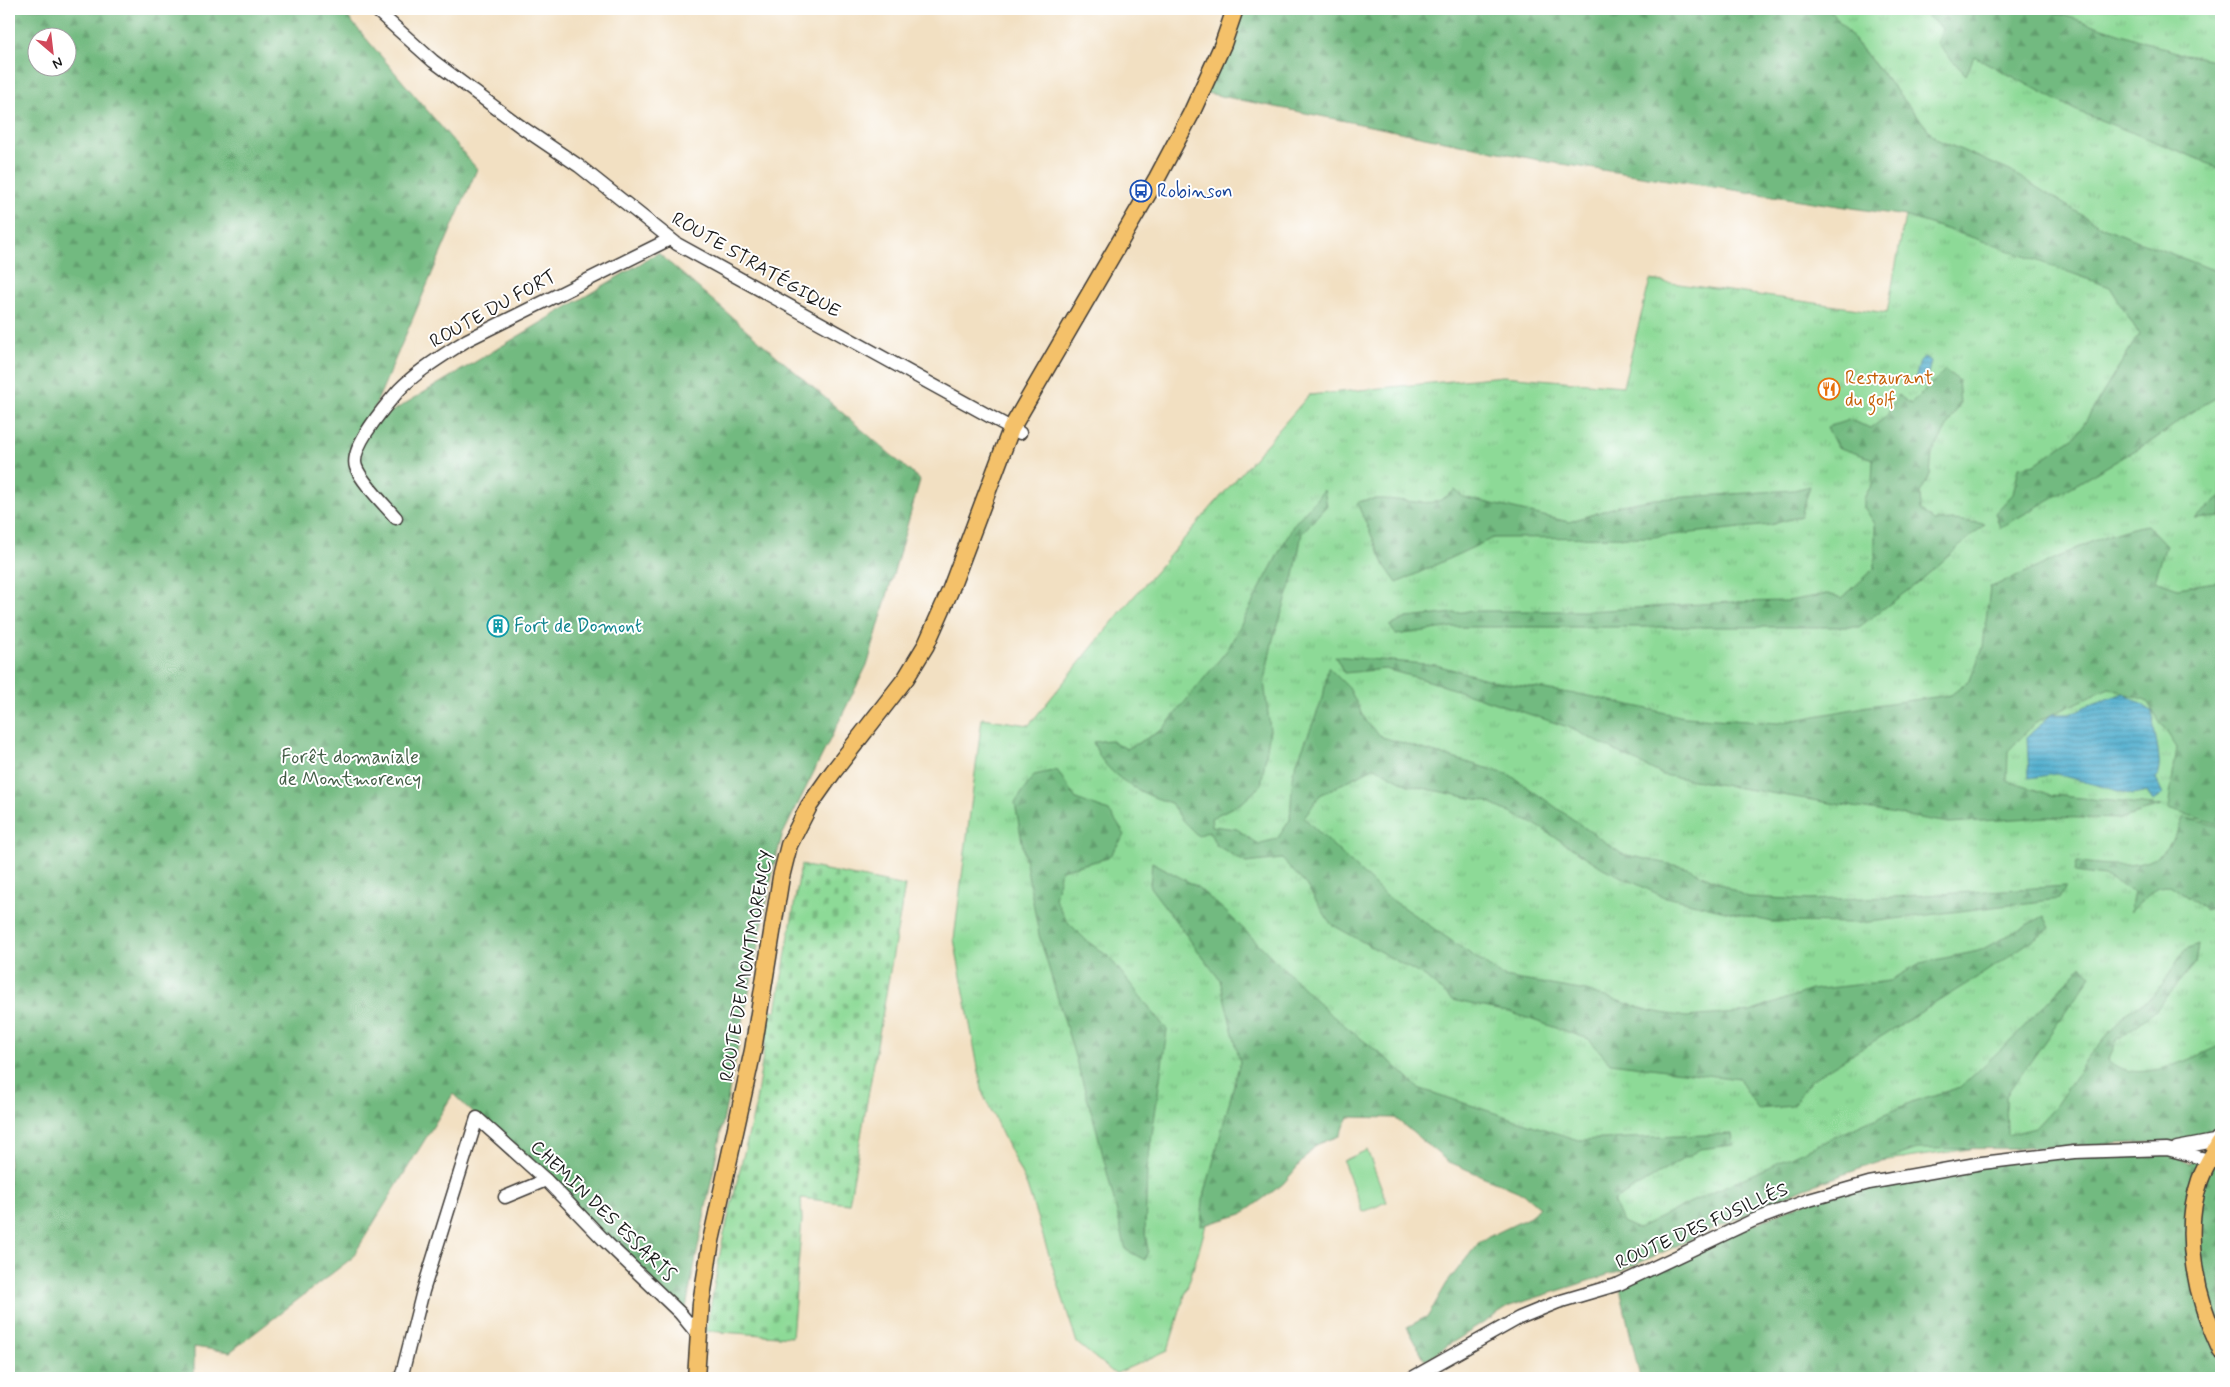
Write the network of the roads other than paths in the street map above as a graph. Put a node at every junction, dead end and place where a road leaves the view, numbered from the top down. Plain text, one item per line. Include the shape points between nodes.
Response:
1 (375, 9) edge
2 (1235, 9) edge
3 (670, 239) junction
4 (1015, 431) junction
5 (396, 518) dead end
6 (2221, 1135) edge
7 (2221, 1140) edge
8 (2191, 1147) junction
9 (2167, 1149) junction
10 (2216, 1162) edge
11 (546, 1180) junction
12 (505, 1197) dead end
13 (695, 1330) junction
14 (2221, 1351) edge
15 (401, 1378) edge
16 (686, 1378) edge
17 (696, 1378) edge
18 (1412, 1378) edge

1 - 3 street, ROUTE STRATÉGIQUE via 433,61 579,166
2 - 4 main road, ROUTE DE MONTMORENCY via 1191,114
3 - 4 street, ROUTE STRATÉGIQUE
3 - 5 street, ROUTE DU FORT via 467,340 400,390 363,437 354,457 359,472
4 - 13 main road, ROUTE DE MONTMORENCY via 950,590 914,665 809,806 790,845 781,877 753,1050 711,1240
6 - 8 street via 2214,1141
7 - 10 main road
8 - 9 street
8 - 10 street
9 - 10 street, ROUTE DES FUSILLÉS
9 - 18 street, ROUTE DES FUSILLÉS via 2074,1152 1982,1163 1869,1183 1809,1200 1752,1221 1619,1284 1558,1302 1519,1318
10 - 14 main road via 2206,1198 2195,1268 2205,1311
11 - 12 street
11 - 13 street, CHEMIN DES ESSARTS
11 - 15 street, CHEMIN DES ESSARTS via 477,1118 423,1291
13 - 16 main road, ROUTE DE MONTMORENCY
13 - 17 main road, ROUTE DE MONTMORENCY

